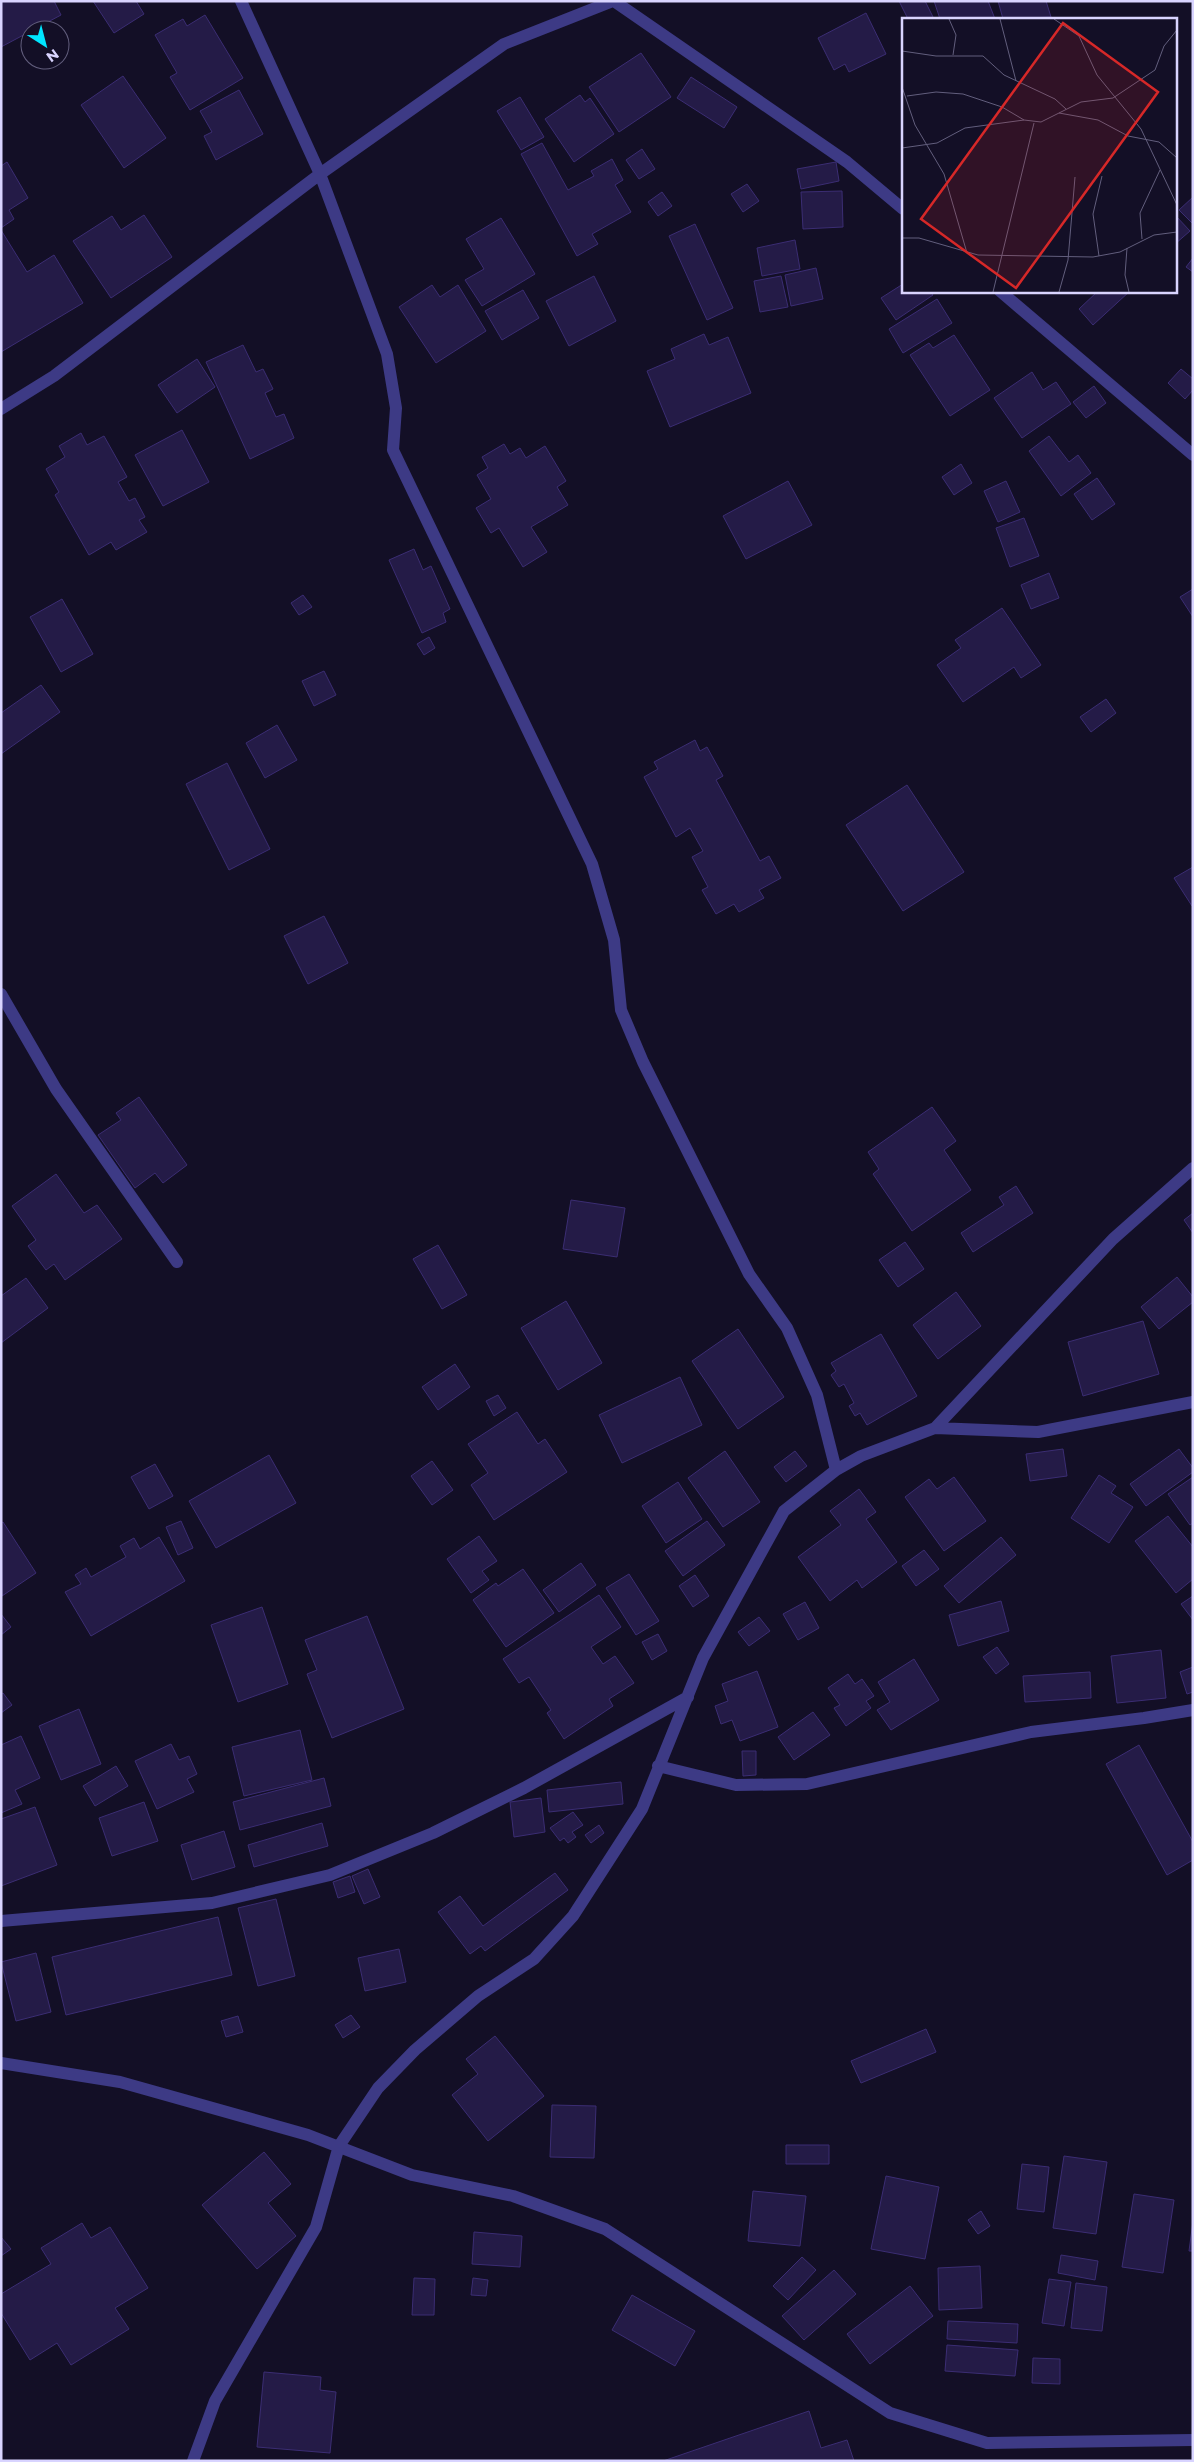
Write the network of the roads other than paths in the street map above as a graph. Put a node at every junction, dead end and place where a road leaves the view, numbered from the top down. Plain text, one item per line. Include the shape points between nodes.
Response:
1 (241, 1) edge
2 (613, 1) edge
3 (320, 174) junction
4 (902, 208) edge
5 (1001, 292) edge
6 (1, 409) edge
7 (1193, 455) edge
8 (1, 994) edge
9 (1193, 1168) edge
10 (177, 1262) dead end
11 (1193, 1402) edge
12 (935, 1428) junction
13 (836, 1470) junction
14 (688, 1697) junction
15 (1193, 1710) edge
16 (658, 1766) junction
17 (1, 1920) edge
18 (1, 2063) edge
19 (339, 2146) junction
20 (1193, 2440) edge
21 (193, 2461) edge

1 - 3 street
2 - 3 street via 504,44
2 - 4 street via 846,162
3 - 6 street via 54,376
3 - 13 street via 387,354 396,408 393,450 592,864 614,940 621,1010 643,1062 749,1274 787,1328 817,1395
5 - 7 street
8 - 10 street via 56,1089
9 - 12 street via 1113,1239
11 - 12 street via 1038,1432
12 - 13 street via 861,1456
13 - 14 street via 784,1512 703,1658
14 - 16 street
14 - 17 street via 524,1788 433,1833 330,1876 212,1903
15 - 16 street via 1031,1732 807,1784 736,1785
16 - 19 street via 642,1809 573,1916 534,1959 478,1996 415,2050 378,2088
18 - 19 street via 120,2082
19 - 20 street via 412,2175 513,2196 606,2230 890,2413 987,2443
19 - 21 street via 316,2227 215,2401

